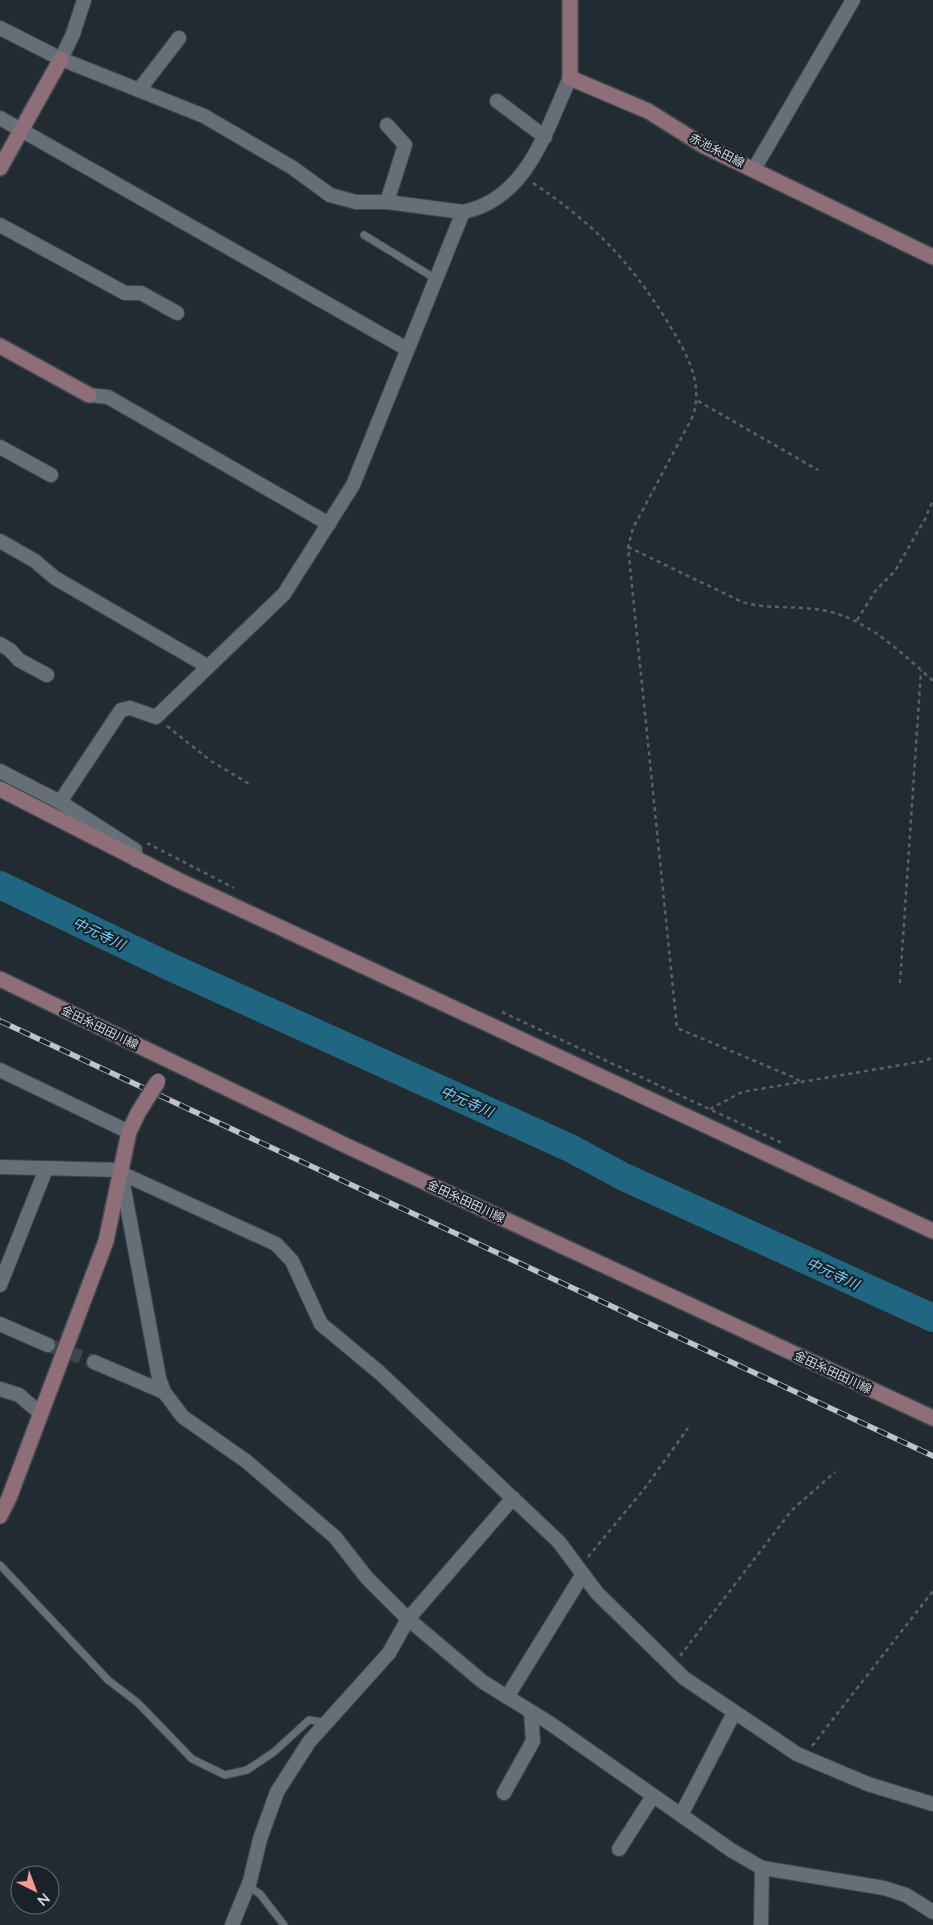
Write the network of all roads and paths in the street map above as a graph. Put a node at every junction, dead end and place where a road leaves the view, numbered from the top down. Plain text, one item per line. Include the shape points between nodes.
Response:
1 (84, 0) edge
2 (570, 0) edge
3 (852, 0) edge
4 (0, 28) edge
5 (179, 38) dead end
6 (61, 59) junction
7 (570, 78) junction
8 (139, 90) junction
9 (497, 101) dead end
10 (0, 118) edge
11 (387, 125) dead end
12 (22, 130) junction
13 (545, 136) junction
14 (0, 168) edge
15 (754, 169) junction
16 (521, 176) junction
17 (387, 202) junction
18 (463, 212) junction
19 (0, 225) edge
20 (364, 236) dead end
21 (933, 257) edge
22 (436, 279) junction
23 (177, 313) dead end
24 (0, 346) edge
25 (407, 349) junction
26 (89, 395) joint
27 (698, 401) junction
28 (0, 447) edge
29 (818, 470) dead end
30 (51, 475) dead end
31 (933, 500) edge
32 (329, 524) junction
33 (0, 541) edge
34 (628, 547) junction
35 (856, 621) junction
36 (0, 644) edge
37 (208, 666) junction
38 (922, 671) junction
39 (47, 676) dead end
40 (933, 681) edge
41 (156, 717) junction
42 (0, 771) edge
43 (252, 785) dead end
44 (0, 789) edge
45 (60, 802) junction
46 (144, 841) dead end
47 (136, 860) junction
48 (237, 889) dead end
49 (0, 979) edge
50 (900, 983) dead end
51 (496, 1009) dead end
52 (933, 1057) edge
53 (169, 1060) junction
54 (0, 1070) edge
55 (802, 1083) junction
56 (129, 1132) junction
57 (0, 1167) edge
58 (46, 1169) junction
59 (121, 1173) junction
60 (933, 1231) edge
61 (0, 1285) edge
62 (0, 1324) edge
63 (48, 1345) tunnel mouth
64 (94, 1362) tunnel mouth
65 (0, 1389) edge
66 (164, 1392) junction
67 (40, 1413) junction
68 (933, 1418) edge
69 (688, 1428) dead end
70 (835, 1472) dead end
71 (513, 1498) junction
72 (0, 1516) edge
73 (0, 1565) edge
74 (581, 1571) junction
75 (933, 1591) edge
76 (408, 1620) junction
77 (672, 1666) junction
78 (507, 1697) junction
79 (532, 1712) junction
80 (734, 1713) junction
81 (329, 1723) junction
82 (805, 1757) junction
83 (504, 1793) dead end
84 (653, 1796) junction
85 (933, 1804) edge
86 (681, 1815) junction
87 (619, 1849) dead end
88 (762, 1868) junction
89 (248, 1886) junction
90 (933, 1912) edge
91 (232, 1925) edge
92 (284, 1925) edge
93 (761, 1925) edge

1 - 6 street
2 - 7 street
3 - 15 street
4 - 6 street
5 - 8 street
6 - 8 street
6 - 12 street
7 - 13 street
7 - 15 street, 赤池糸田線 via 648,111 704,146
8 - 17 street via 204,116 294,168 330,195 356,202
9 - 13 street
10 - 12 street
11 - 17 street via 405,145
12 - 14 street
12 - 25 street
13 - 16 street
15 - 21 street, 赤池糸田線
16 - 18 street via 499,196 474,210
16 - 27 path via 570,208 612,247 642,282 684,349 692,366
17 - 18 street
18 - 22 street
19 - 23 street via 125,293 141,293
20 - 22 lane
22 - 25 street
24 - 26 street
25 - 32 street via 353,485
26 - 32 street via 108,397
27 - 29 path
27 - 34 path via 694,416 633,528
28 - 30 street
31 - 35 path via 895,571 876,590
32 - 37 street via 284,594
33 - 37 street via 35,561 55,578
34 - 35 path via 742,602 759,607 815,609 839,613
34 - 55 path via 678,1028
35 - 38 path
36 - 39 street via 19,660
37 - 41 street
38 - 40 path
38 - 50 path
41 - 43 path via 211,761
41 - 45 street via 130,708 121,710
42 - 45 street
44 - 47 street
45 - 47 street via 135,850
46 - 48 path
47 - 60 street
49 - 53 street, 金田糸田田川線
51 - 55 path via 710,1109 742,1092
52 - 55 path
53 - 56 street, bridge
53 - 68 street, 金田糸田田川線
54 - 56 street
56 - 59 street
57 - 58 street
58 - 59 street via 121,1170
58 - 61 street
59 - 66 street
59 - 67 street via 106,1241
59 - 71 street via 276,1244 292,1261 321,1324 380,1373
62 - 63 street
64 - 66 street
65 - 67 street via 19,1396
66 - 76 street via 183,1417 246,1461 335,1538 367,1578
67 - 72 street
69 - 74 path
70 - 77 path via 792,1510
71 - 74 street via 559,1542
71 - 76 street
73 - 81 lane via 108,1680 138,1703 192,1759 225,1775 247,1770 274,1752 309,1720
74 - 77 street via 597,1593
74 - 78 street
75 - 82 path
76 - 78 street via 483,1682
76 - 81 street via 389,1653
77 - 80 street
78 - 79 street
79 - 83 street via 532,1741
79 - 84 street
80 - 82 street
80 - 86 street
81 - 89 street via 309,1742 277,1792
82 - 85 street via 868,1784
84 - 86 street
84 - 87 street
86 - 88 street
88 - 90 street via 884,1888 906,1895
88 - 93 street
89 - 91 street
89 - 92 lane via 260,1894

